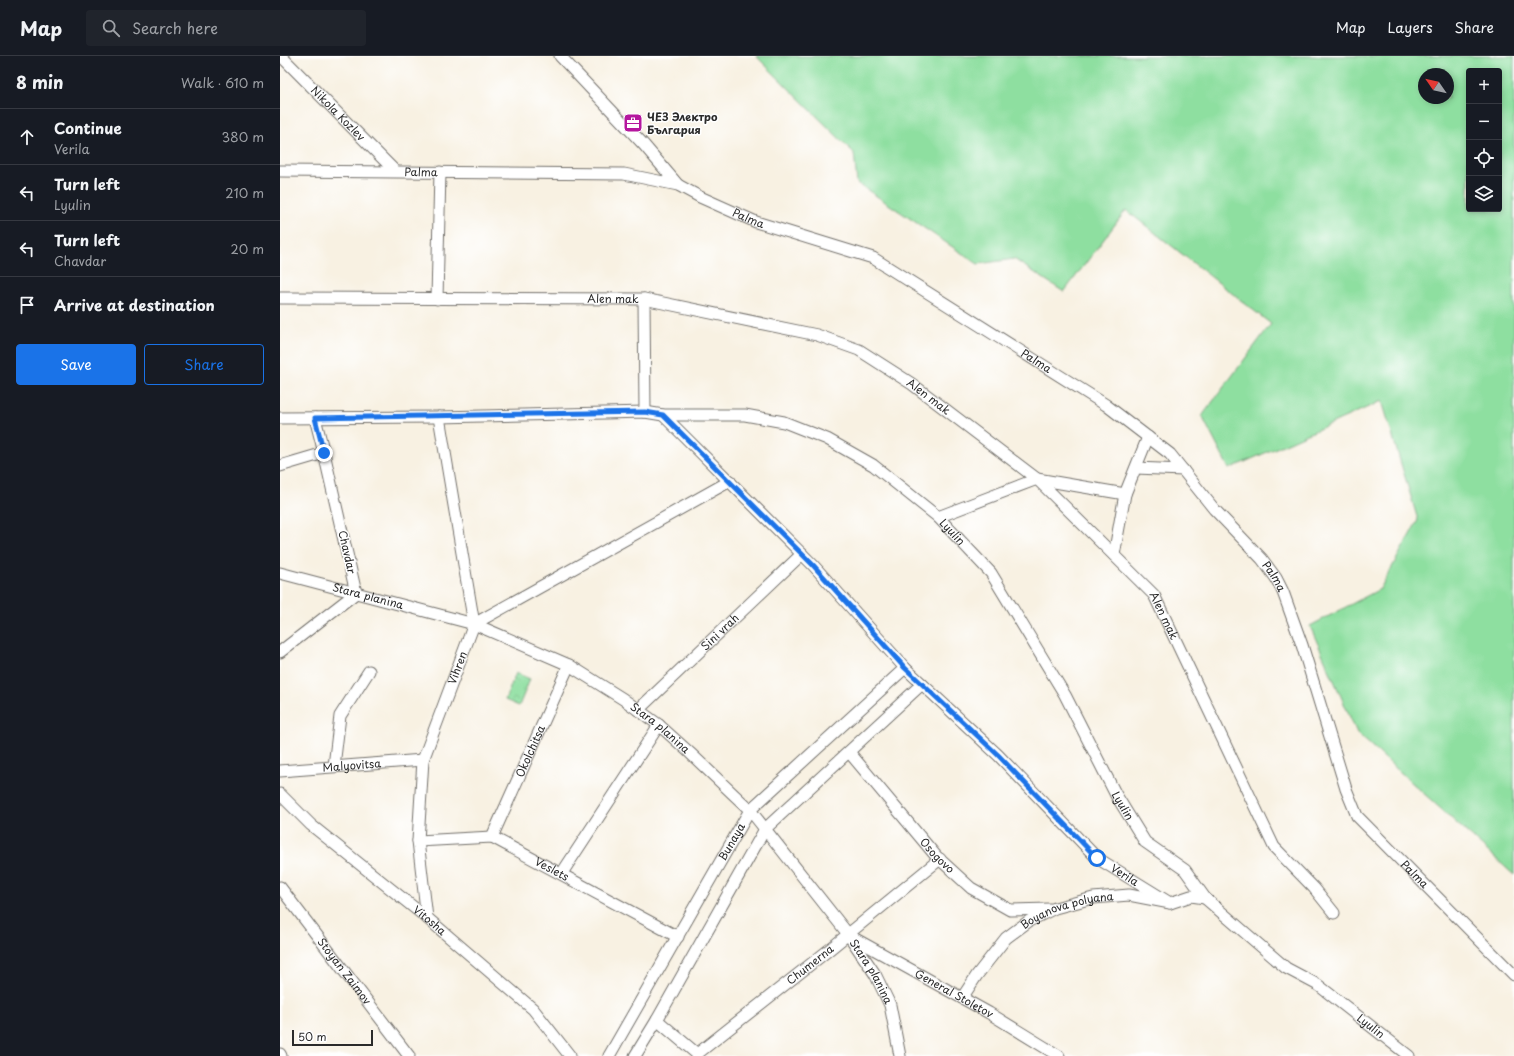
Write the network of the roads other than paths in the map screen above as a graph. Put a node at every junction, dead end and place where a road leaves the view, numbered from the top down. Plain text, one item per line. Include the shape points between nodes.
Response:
1 (281, 56) edge
2 (560, 56) edge
3 (280, 171) edge
4 (395, 171) junction
5 (440, 172) junction
6 (678, 185) junction
7 (280, 298) edge
8 (644, 299) junction
9 (437, 300) junction
10 (645, 412) junction
11 (663, 415) junction
12 (439, 417) junction
13 (280, 418) edge
14 (315, 418) junction
15 (1148, 436) junction
16 (324, 453) junction
17 (280, 466) edge
18 (1136, 468) junction
19 (1182, 470) junction
20 (1037, 479) junction
21 (730, 481) junction
22 (1125, 494) junction
23 (938, 517) junction
24 (802, 554) junction
25 (1114, 555) junction
26 (280, 573) edge
27 (356, 594) junction
28 (474, 624) junction
29 (280, 652) edge
30 (569, 665) junction
31 (905, 668) junction
32 (369, 671) dead end
33 (922, 684) junction
34 (638, 710) junction
35 (659, 725) junction
36 (849, 752) junction
37 (423, 760) junction
38 (334, 766) junction
39 (280, 771) edge
40 (280, 794) edge
41 (750, 810) junction
42 (765, 828) junction
43 (492, 837) junction
44 (418, 841) junction
45 (940, 859) junction
46 (562, 873) junction
47 (280, 887) edge
48 (1205, 898) junction
49 (1170, 903) junction
50 (1055, 908) junction
51 (1334, 913) dead end
52 (427, 918) junction
53 (848, 934) junction
54 (678, 937) junction
55 (1514, 975) edge
56 (962, 998) junction
57 (657, 1020) junction
58 (697, 1055) edge
59 (408, 1056) edge
60 (570, 1056) edge
61 (609, 1056) edge
62 (635, 1056) edge
63 (900, 1056) edge
64 (1059, 1056) edge
65 (1409, 1056) edge

1 - 4 street, Nikola Kozlev
2 - 6 street
3 - 4 street, Palma
4 - 5 street, Palma
5 - 6 street, Palma via 624,174
5 - 9 street
6 - 15 street, Palma via 756,222 873,258 1106,405
7 - 9 street, Alen mak
8 - 9 street, Alen mak
8 - 10 street
8 - 20 street, Alen mak via 817,335 859,350 912,384
10 - 11 street, Lyulin
10 - 12 street, Lyulin
11 - 21 street, Verila
11 - 23 street, Lyulin via 745,415 784,422 827,439 873,465
12 - 14 street, Lyulin
12 - 28 street
13 - 14 street, Lyulin
14 - 16 street, Chavdar
15 - 18 street
15 - 19 street, Palma via 1170,454
16 - 17 street
16 - 27 street, Chavdar
18 - 19 street
18 - 22 street
19 - 55 street, Palma via 1214,509 1262,559 1279,585 1302,645 1346,789 1357,816
20 - 22 street
20 - 23 street
20 - 25 street, Alen mak
21 - 24 street, Verila
21 - 28 street
22 - 25 street
23 - 48 street, Lyulin via 991,573 1065,695 1136,830 1145,842 1185,870
24 - 31 street, Verila
24 - 34 street, Sini vrah
25 - 51 street, Alen mak via 1154,595 1274,847 1314,888
26 - 27 street, Stara planina
27 - 28 street, Stara planina
27 - 29 street
28 - 30 street, Stara planina
28 - 37 street, Vihren
30 - 34 street, Stara planina
30 - 43 street, Okolchitsa
31 - 33 street, Verila
31 - 41 street, Bunaya
32 - 38 street via 340,716
33 - 36 street, Bunaya
33 - 49 street, Verila via 998,755 1097,858
34 - 35 street, Stara planina
35 - 41 street, Stara planina
35 - 46 street
36 - 42 street, Bunaya
36 - 45 street, Osogovo
37 - 38 street, Malyovitsa
37 - 44 street, Vihren
38 - 39 street, Malyovitsa
40 - 52 street, Vitosha via 311,825
41 - 42 street, Stara planina
41 - 54 street, Bunaya
42 - 53 street, Stara planina
42 - 57 street, Bunaya
43 - 44 street
43 - 46 street, Veslets
44 - 52 street, Vihren
45 - 50 street, Osogovo via 971,888 1010,910
45 - 53 street, Chumerna
46 - 54 street, Veslets
47 - 59 street, Stoyan Zaimov
48 - 49 street, Boyanova polyana via 1191,896
48 - 65 street, Lyulin via 1286,968 1318,985
49 - 50 street, Boyanova polyana via 1129,895 1093,898
50 - 56 street, Boyanova polyana via 1029,921 1006,938 976,975
52 - 60 street, Vitosha via 533,1009
53 - 56 street, General Stoletov
53 - 58 street, Chumerna
53 - 63 street, Stara planina via 875,974 890,1005
54 - 61 street, Bunaya
56 - 64 street, General Stoletov
57 - 58 street
57 - 62 street, Bunaya

